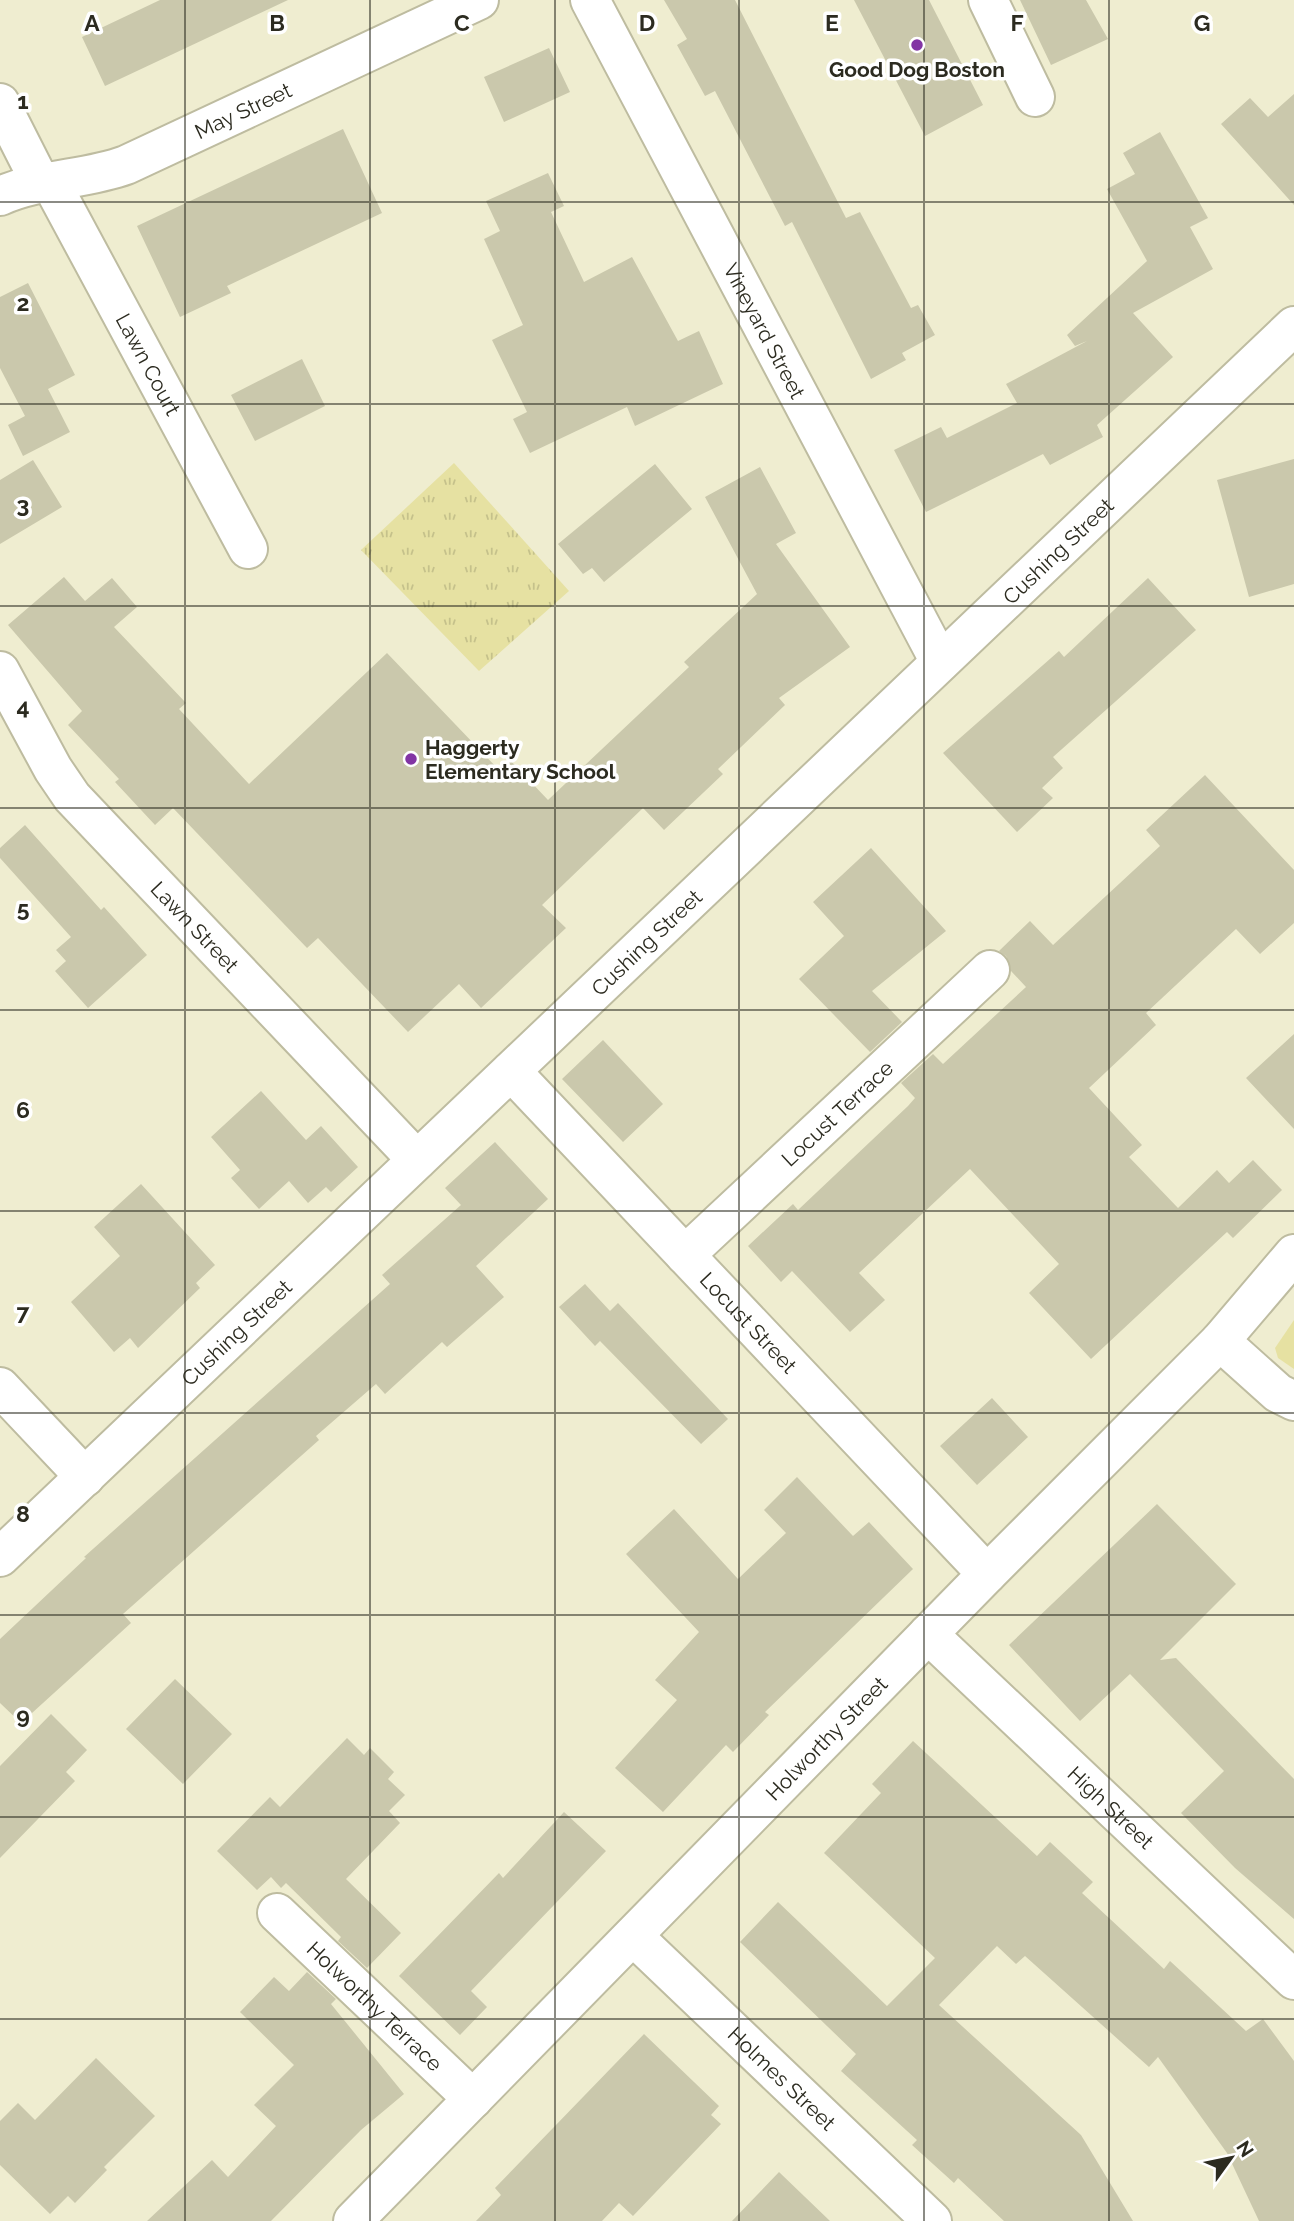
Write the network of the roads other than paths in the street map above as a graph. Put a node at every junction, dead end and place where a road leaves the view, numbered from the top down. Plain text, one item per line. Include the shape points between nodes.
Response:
1 (479, 0) edge
2 (590, 0) edge
3 (988, 0) edge
4 (1035, 97) dead end
5 (0, 103) edge
6 (45, 182) junction
7 (0, 196) edge
8 (1294, 326) edge
9 (248, 549) dead end
10 (940, 662) junction
11 (0, 671) edge
12 (990, 970) dead end
13 (511, 1071) junction
14 (417, 1160) junction
15 (685, 1255) junction
16 (1287, 1274) edge
17 (1220, 1341) junction
18 (0, 1387) edge
19 (1294, 1401) edge
20 (85, 1477) junction
21 (0, 1557) edge
22 (987, 1574) junction
23 (928, 1634) junction
24 (277, 1913) dead end
25 (633, 1936) junction
26 (1294, 1980) edge
27 (472, 2099) junction
28 (353, 2221) edge
29 (932, 2221) edge

1 - 6 street, May Street via 126,165
2 - 10 street, Vineyard Street
3 - 4 street
5 - 6 street
6 - 7 street, May Street
6 - 9 street, Lawn Court
8 - 10 street, Cushing Street
10 - 13 street, Cushing Street
11 - 14 street, Lawn Street via 72,797
12 - 15 street, Locust Terrace
13 - 14 street, Cushing Street
13 - 15 street, Locust Street
14 - 20 street, Cushing Street
15 - 22 street, Locust Street
16 - 17 street, Holworthy Street
17 - 19 street via 1278,1393
17 - 22 street, Holworthy Street
18 - 20 street
20 - 21 street, Cushing Street
22 - 23 street, Holworthy Street
23 - 25 street, Holworthy Street
23 - 26 street, High Street
24 - 27 street, Holworthy Terrace
25 - 27 street, Holworthy Street
25 - 29 street, Holmes Street
27 - 28 street, Holworthy Street

